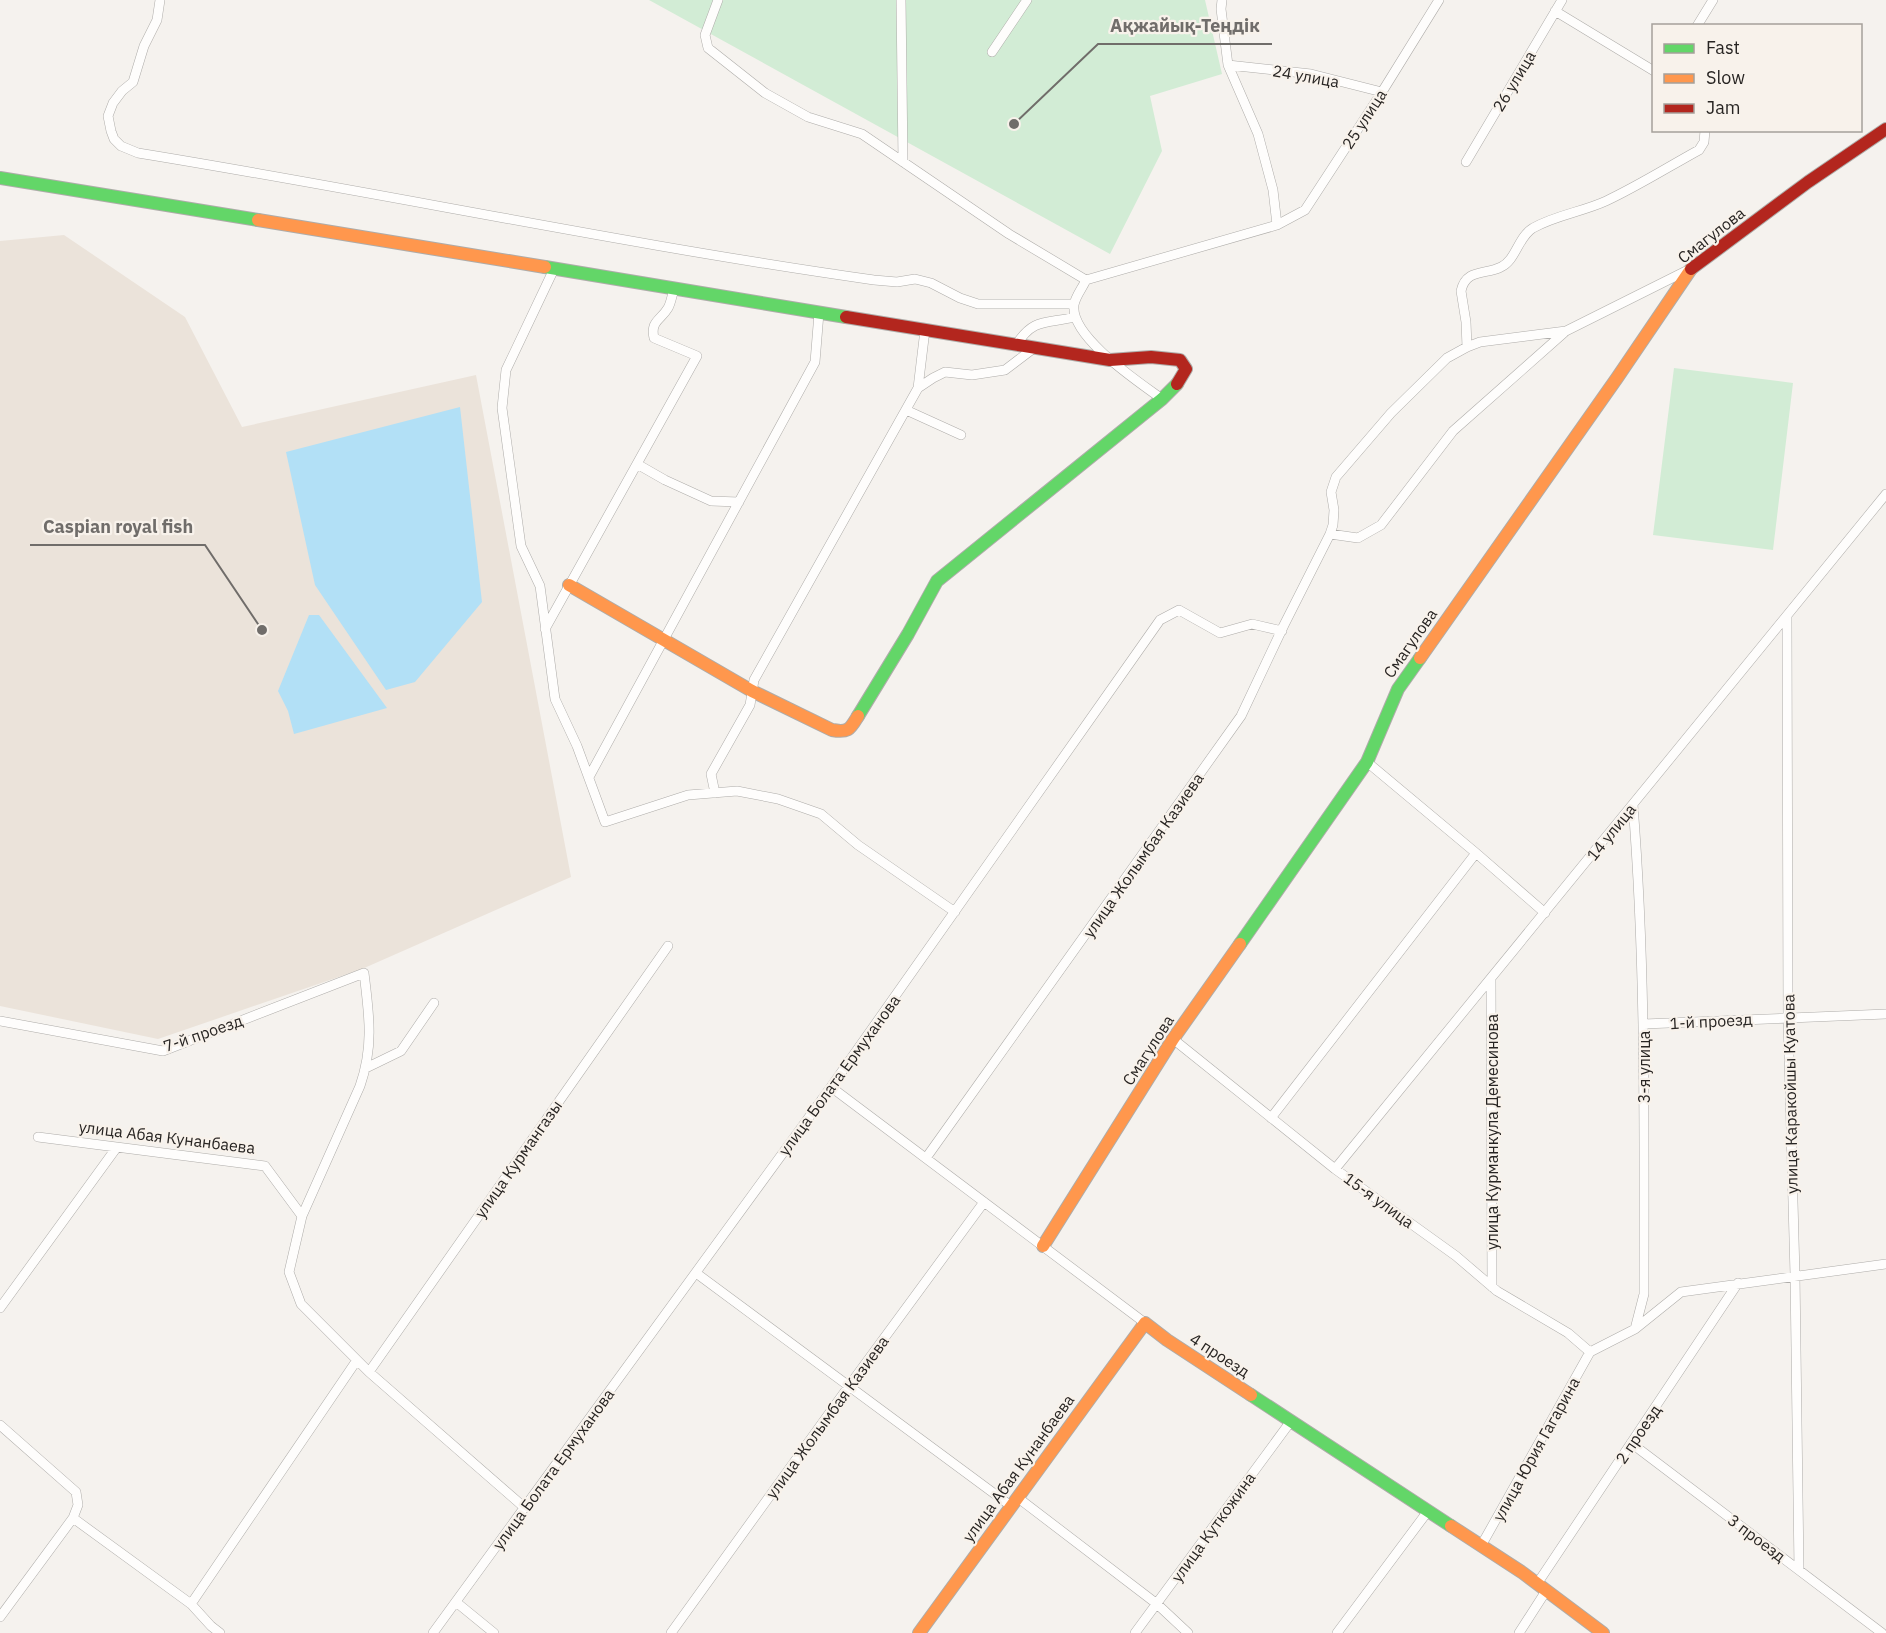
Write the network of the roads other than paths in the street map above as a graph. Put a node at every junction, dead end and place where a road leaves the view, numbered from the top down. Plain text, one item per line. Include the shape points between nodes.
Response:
1 (160, 0) edge
2 (718, 0) edge
3 (901, 0) edge
4 (1027, 0) edge
5 (1222, 0) edge
6 (1439, 0) edge
7 (1562, 0) edge
8 (1713, 0) edge
9 (1555, 11) junction
10 (1698, 24) edge
11 (992, 52) dead end
12 (1228, 65) junction
13 (1652, 70) edge
14 (1382, 92) junction
15 (1886, 129) edge
16 (1705, 132) edge
17 (903, 162) junction
18 (1466, 162) dead end
19 (0, 178) edge
20 (1276, 225) junction
21 (554, 269) junction
22 (1689, 270) junction
23 (1086, 280) junction
24 (674, 289) junction
25 (1074, 304) junction
26 (819, 313) junction
27 (1075, 317) junction
28 (925, 330) junction
29 (1566, 331) junction
30 (1016, 345) junction
31 (1467, 346) junction
32 (1034, 348) junction
33 (1110, 360) junction
34 (918, 388) junction
35 (1162, 399) junction
36 (906, 411) junction
37 (961, 435) dead end
38 (637, 464) junction
39 (1886, 494) edge
40 (739, 502) junction
41 (1330, 534) junction
42 (570, 585) junction
43 (1787, 617) junction
44 (545, 629) junction
45 (1282, 631) junction
46 (664, 640) junction
47 (752, 691) junction
48 (1367, 762) junction
49 (589, 777) junction
50 (715, 793) junction
51 (1633, 805) junction
52 (1476, 853) junction
53 (955, 912) junction
54 (1545, 913) junction
55 (668, 946) dead end
56 (1491, 978) junction
57 (434, 1004) dead end
58 (1886, 1014) edge
59 (1788, 1018) junction
60 (0, 1021) edge
61 (1644, 1024) junction
62 (1173, 1040) junction
63 (366, 1068) junction
64 (831, 1087) junction
65 (1271, 1118) junction
66 (38, 1137) dead end
67 (117, 1147) junction
68 (926, 1158) junction
69 (1335, 1169) junction
70 (984, 1202) junction
71 (302, 1216) junction
72 (1043, 1246) junction
73 (1886, 1264) edge
74 (696, 1273) junction
75 (1796, 1275) junction
76 (1738, 1284) junction
77 (1492, 1287) junction
78 (0, 1308) edge
79 (1145, 1323) junction
80 (1635, 1329) junction
81 (1590, 1352) junction
82 (357, 1360) junction
83 (369, 1372) junction
84 (849, 1386) junction
85 (1291, 1421) junction
86 (0, 1425) edge
87 (1631, 1443) junction
88 (1014, 1502) junction
89 (525, 1508) junction
90 (1428, 1511) junction
91 (73, 1518) junction
92 (1481, 1546) junction
93 (1799, 1570) junction
94 (1542, 1588) junction
95 (456, 1602) junction
96 (191, 1604) junction
97 (1157, 1604) junction
98 (0, 1617) edge
99 (208, 1630) edge
100 (220, 1633) edge
101 (433, 1633) edge
102 (494, 1633) edge
103 (671, 1633) edge
104 (920, 1633) edge
105 (1135, 1633) edge
106 (1188, 1633) edge
107 (1337, 1633) edge
108 (1519, 1633) edge
109 (1603, 1633) edge
110 (1882, 1633) edge

1 - 25 street via 157,20 133,82 113,103 108,116 120,146 138,153 688,252 874,280 915,279 978,304
2 - 17 street via 705,35 708,48 765,93 808,117 862,134
3 - 17 street
4 - 11 street
5 - 12 street
6 - 14 street, 25 улица
7 - 9 street, 26 улица
8 - 10 street
9 - 13 street
9 - 18 street, 26 улица
12 - 14 street, 24 улица via 1311,74
12 - 20 street via 1258,134 1273,190
14 - 20 street, 25 улица via 1305,210
15 - 22 street, Смагулова
16 - 31 street via 1699,150 1606,201 1530,230 1507,263 1471,275 1461,291
17 - 23 street via 1009,234
19 - 21 street
20 - 23 street, 25 улица
21 - 24 street
21 - 44 street via 506,370 502,408 521,546 540,586
22 - 29 street, улица Жолымбая Казиева
22 - 48 street, Смагулова via 1398,689
23 - 25 street
24 - 26 street
24 - 38 street via 668,308 652,331 654,338 697,356
25 - 27 street
26 - 28 street
26 - 40 street via 815,362
27 - 30 street via 1036,324
27 - 33 street via 1092,343
28 - 30 street
28 - 34 street
29 - 31 street, улица Жолымбая Казиева
29 - 41 street, улица Жолымбая Казиева via 1453,431 1381,525 1358,538
30 - 32 street
31 - 41 street, улица Жолымбая Казиева via 1447,358 1390,413 1336,477 1331,492 1334,510
32 - 33 street
32 - 34 street via 1005,370 972,375 945,372
33 - 35 street
33 - 35 street via 1180,360 1186,369 1181,380
34 - 36 street
35 - 47 street via 937,581 850,729 832,730
36 - 37 street
36 - 47 street via 754,680
38 - 40 street via 711,501
38 - 42 street
39 - 43 street, 14 улица
40 - 46 street
41 - 45 street, улица Жолымбая Казиева
42 - 44 street
42 - 46 street
43 - 51 street, 14 улица
43 - 59 street, улица Каракойшы Куатова
44 - 49 street via 555,699
45 - 53 street, улица Болата Ермуханова via 1252,624 1220,633 1179,610 1160,620
45 - 68 street, улица Жолымбая Казиева via 1241,716
46 - 47 street
46 - 49 street
47 - 50 street via 750,705 711,774
48 - 52 street
48 - 62 street, Смагулова
49 - 50 street via 605,822 688,795
50 - 53 street via 737,791 778,799 821,814 858,845
51 - 54 street, 14 улица
51 - 61 street, 3-я улица
52 - 54 street
52 - 65 street
53 - 64 street, улица Болата Ермуханова
54 - 56 street, 14 улица
55 - 83 street, улица Курмангазы
56 - 69 street, 14 улица
56 - 77 street, улица Курманкула Демесинова
57 - 63 street via 401,1052
58 - 59 street, 1-й проезд
59 - 61 street, 1-й проезд
59 - 75 street, улица Каракойшы Куатова
60 - 63 street, 7-й проезд via 163,1051 364,973 370,1023
61 - 80 street, 3-я улица via 1644,1294
62 - 65 street, 15-я улица
62 - 72 street, Смагулова
63 - 71 street
64 - 68 street, 4 проезд
64 - 74 street, улица Болата Ермуханова
65 - 69 street, 15-я улица
66 - 67 street, улица Абая Кунанбаева
67 - 71 street, улица Абая Кунанбаева via 265,1166
67 - 78 street
68 - 70 street, 4 проезд
69 - 77 street, 15-я улица
70 - 72 street, 4 проезд
70 - 84 street, улица Жолымбая Казиева
71 - 82 street via 289,1272 301,1304
72 - 79 street, 4 проезд
73 - 75 street
74 - 84 street
74 - 89 street, улица Болата Ермуханова
75 - 76 street
75 - 93 street, улица Каракойшы Куатова
76 - 80 street via 1681,1292
76 - 87 street, 2 проезд
77 - 81 street, 15-я улица via 1568,1333
79 - 85 street, 4 проезд
79 - 88 street, улица Абая Кунанбаева
80 - 81 street
81 - 92 street, улица Юрия Гагарина
82 - 83 street
82 - 96 street
83 - 89 street
84 - 88 street
84 - 103 street, улица Жолымбая Казиева
85 - 90 street, 4 проезд
85 - 97 street, улица Куткожина
86 - 91 street via 76,1492 78,1505
87 - 93 street, 3 проезд
87 - 94 street, 2 проезд
88 - 97 street
88 - 104 street, улица Абая Кунанбаева
89 - 95 street, улица Болата Ермуханова
90 - 92 street, 4 проезд
90 - 107 street
91 - 96 street
91 - 98 street
92 - 94 street, 4 проезд
93 - 110 street, 3 проезд
94 - 108 street, 2 проезд
94 - 109 street, 4 проезд
95 - 101 street, улица Болата Ермуханова
95 - 102 street
96 - 99 street
97 - 105 street, улица Куткожина
97 - 106 street
99 - 100 street

